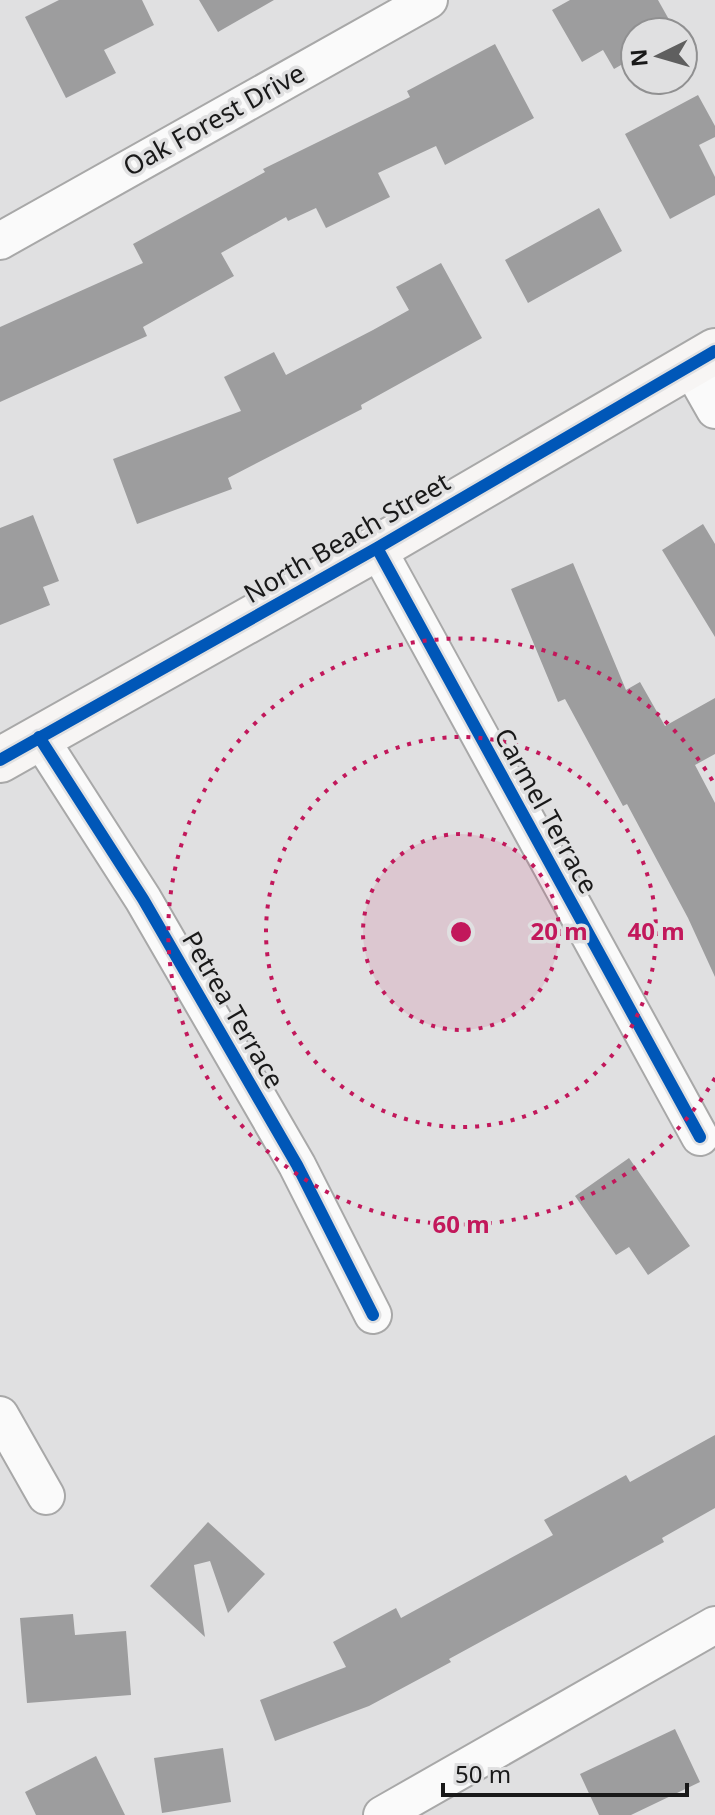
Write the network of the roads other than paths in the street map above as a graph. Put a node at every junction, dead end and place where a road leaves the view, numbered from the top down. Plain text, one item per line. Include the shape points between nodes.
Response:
1 (429, 0) edge
2 (0, 241) edge
3 (702, 358) edge
4 (715, 410) edge
5 (377, 548) junction
6 (39, 737) junction
7 (0, 760) edge
8 (700, 1137) dead end
9 (373, 1315) dead end
10 (0, 1415) edge
11 (46, 1496) dead end
12 (715, 1625) edge
13 (382, 1815) edge

1 - 2 street, Oak Forest Drive
3 - 4 street
3 - 5 street, North Beach Street
5 - 6 street, North Beach Street
5 - 8 street, Carmel Terrace
6 - 7 street, North Beach Street
6 - 9 street, Petrea Terrace via 213,1019 297,1165
10 - 11 street
12 - 13 street

